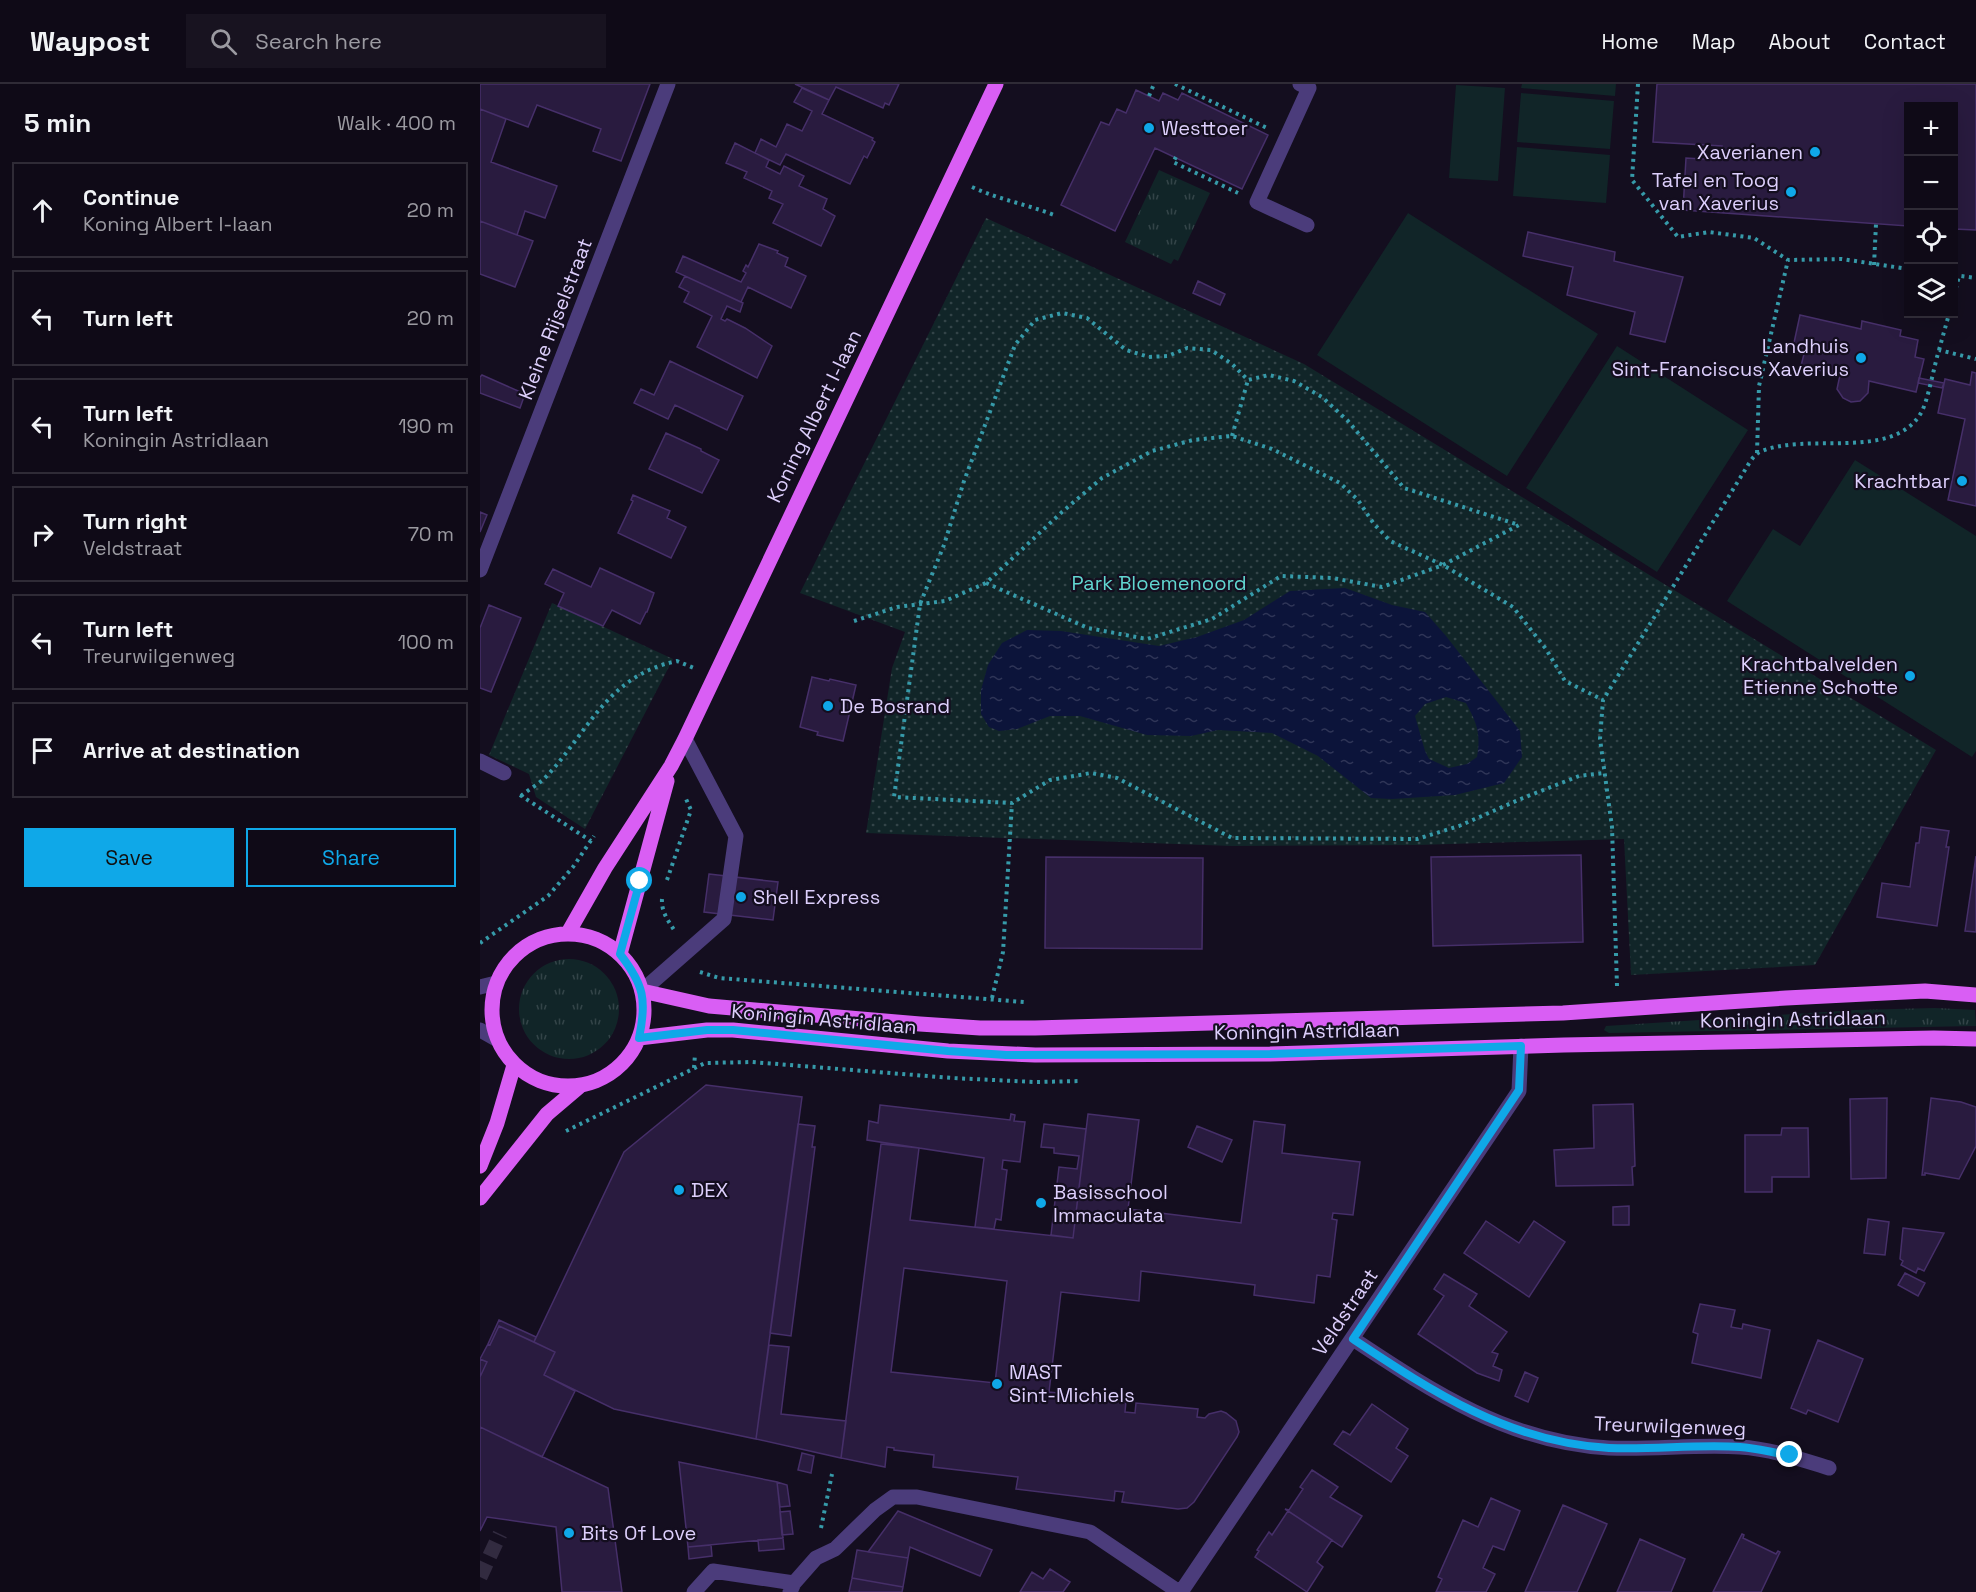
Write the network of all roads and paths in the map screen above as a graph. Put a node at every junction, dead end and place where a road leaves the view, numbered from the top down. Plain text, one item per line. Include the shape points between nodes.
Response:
1 (669, 84) edge
2 (996, 84) edge
3 (1154, 84) edge
4 (1175, 84) edge
5 (1300, 84) edge
6 (1638, 84) edge
7 (1149, 96) dead end
8 (1287, 138) junction
9 (1176, 157) dead end
10 (952, 177) junction
11 (1257, 202) junction
12 (1054, 214) dead end
13 (1876, 224) dead end
14 (1308, 225) dead end
15 (1788, 260) junction
16 (1874, 265) junction
17 (1904, 269) edge
18 (1958, 276) edge
19 (1976, 278) edge
20 (1948, 318) edge
21 (1939, 351) junction
22 (1976, 358) edge
23 (1248, 380) junction
24 (1232, 436) junction
25 (1757, 453) junction
26 (1443, 565) junction
27 (480, 570) edge
28 (986, 582) junction
29 (920, 604) junction
30 (854, 621) dead end
31 (714, 677) junction
32 (1603, 700) junction
33 (685, 739) junction
34 (480, 761) edge
35 (671, 766) junction
36 (504, 773) dead end
37 (1604, 773) junction
38 (512, 790) dead end
39 (521, 796) junction
40 (1012, 804) junction
41 (596, 834) dead end
42 (591, 841) junction
43 (568, 933) junction
44 (480, 943) edge
45 (687, 952) junction
46 (620, 954) junction
47 (496, 983) junction
48 (480, 987) edge
49 (1617, 989) dead end
50 (642, 991) junction
51 (1976, 995) edge
52 (992, 998) junction
53 (1035, 1003) dead end
54 (480, 1030) edge
55 (639, 1038) junction
56 (496, 1039) junction
57 (1976, 1039) edge
58 (1521, 1046) junction
59 (705, 1063) dead end
60 (514, 1065) junction
61 (580, 1086) junction
62 (559, 1135) dead end
63 (480, 1166) edge
64 (480, 1198) edge
65 (1353, 1339) junction
66 (1829, 1468) dead end
67 (832, 1474) dead end
68 (816, 1558) junction
69 (792, 1588) edge
70 (694, 1592) edge
71 (1180, 1592) edge

1 - 27 street, Kleine Rijselstraat
2 - 10 main road, Koning Albert I-laan
3 - 7 path
4 - 8 path
5 - 8 street via 1309,88
6 - 15 path via 1632,180 1678,237 1709,232 1754,238
8 - 11 street
9 - 11 path via 1173,162
10 - 12 path via 997,198
10 - 31 main road, Koning Albert I-laan
11 - 14 street
13 - 16 path
15 - 16 path via 1842,260
15 - 25 path via 1759,386
16 - 17 path
18 - 19 path
20 - 21 path
21 - 22 path
21 - 25 path via 1922,412 1897,434 1876,441 1789,444
23 - 24 path
23 - 26 path via 1269,375 1294,381 1322,397 1348,421 1404,488 1519,525
23 - 29 path via 1211,350 1187,348 1168,356 1149,357 1126,350 1087,318 1062,313 1035,320 1015,345
24 - 26 path via 1272,449 1340,483 1390,541
24 - 28 path via 1193,440 1152,451 1102,478
25 - 32 path
26 - 28 path via 1382,586 1332,578 1281,576 1212,619 1148,639 1088,628
26 - 32 path via 1513,607 1546,649 1564,681
28 - 29 path via 945,601
29 - 30 path
29 - 40 path via 894,797
31 - 33 main road, Koning Albert I-laan
31 - 39 path via 677,661 646,670 604,704 543,780
32 - 37 path via 1600,740
33 - 35 main road, Koning Albert I-laan
33 - 45 street via 736,836 724,920
34 - 36 street
35 - 43 main road, Koning Albert I-laan via 604,868
35 - 45 path via 691,810 662,902 666,917
35 - 46 main road, Koning Albert I-laan
37 - 40 path via 1579,776 1460,826 1417,839 1232,838 1117,778 1091,773 1050,780
37 - 49 path via 1612,826
38 - 39 path
39 - 42 path
40 - 52 path via 1003,952
41 - 42 path
42 - 44 path via 548,896
43 - 46 main road via 596,939
43 - 47 main road via 545,937 524,947 507,963
45 - 50 street
45 - 52 path via 700,972 719,978
46 - 50 main road via 634,971
47 - 48 street
47 - 56 main road via 491,1011
50 - 51 main road, Koningin Astridlaan via 709,1006 921,1024 1035,1029 1563,1013 1925,991
50 - 55 main road via 644,1014
52 - 53 path
54 - 56 street
55 - 58 main road, Koningin Astridlaan via 733,1030 948,1051 1035,1055 1270,1054
55 - 61 main road via 626,1060 605,1077
56 - 60 main road
57 - 58 main road, Koningin Astridlaan
58 - 65 street, Veldstraat via 1519,1090
59 - 62 path
60 - 61 main road via 544,1083
60 - 63 main road
61 - 64 main road via 547,1114
65 - 66 street, Treurwilgenweg via 1469,1411 1525,1431 1607,1448 1741,1447 1790,1455
65 - 71 street, Veldstraat
67 - 68 path
68 - 69 street
68 - 71 street via 835,1550 893,1497 917,1497 1090,1532
69 - 70 street via 713,1571

